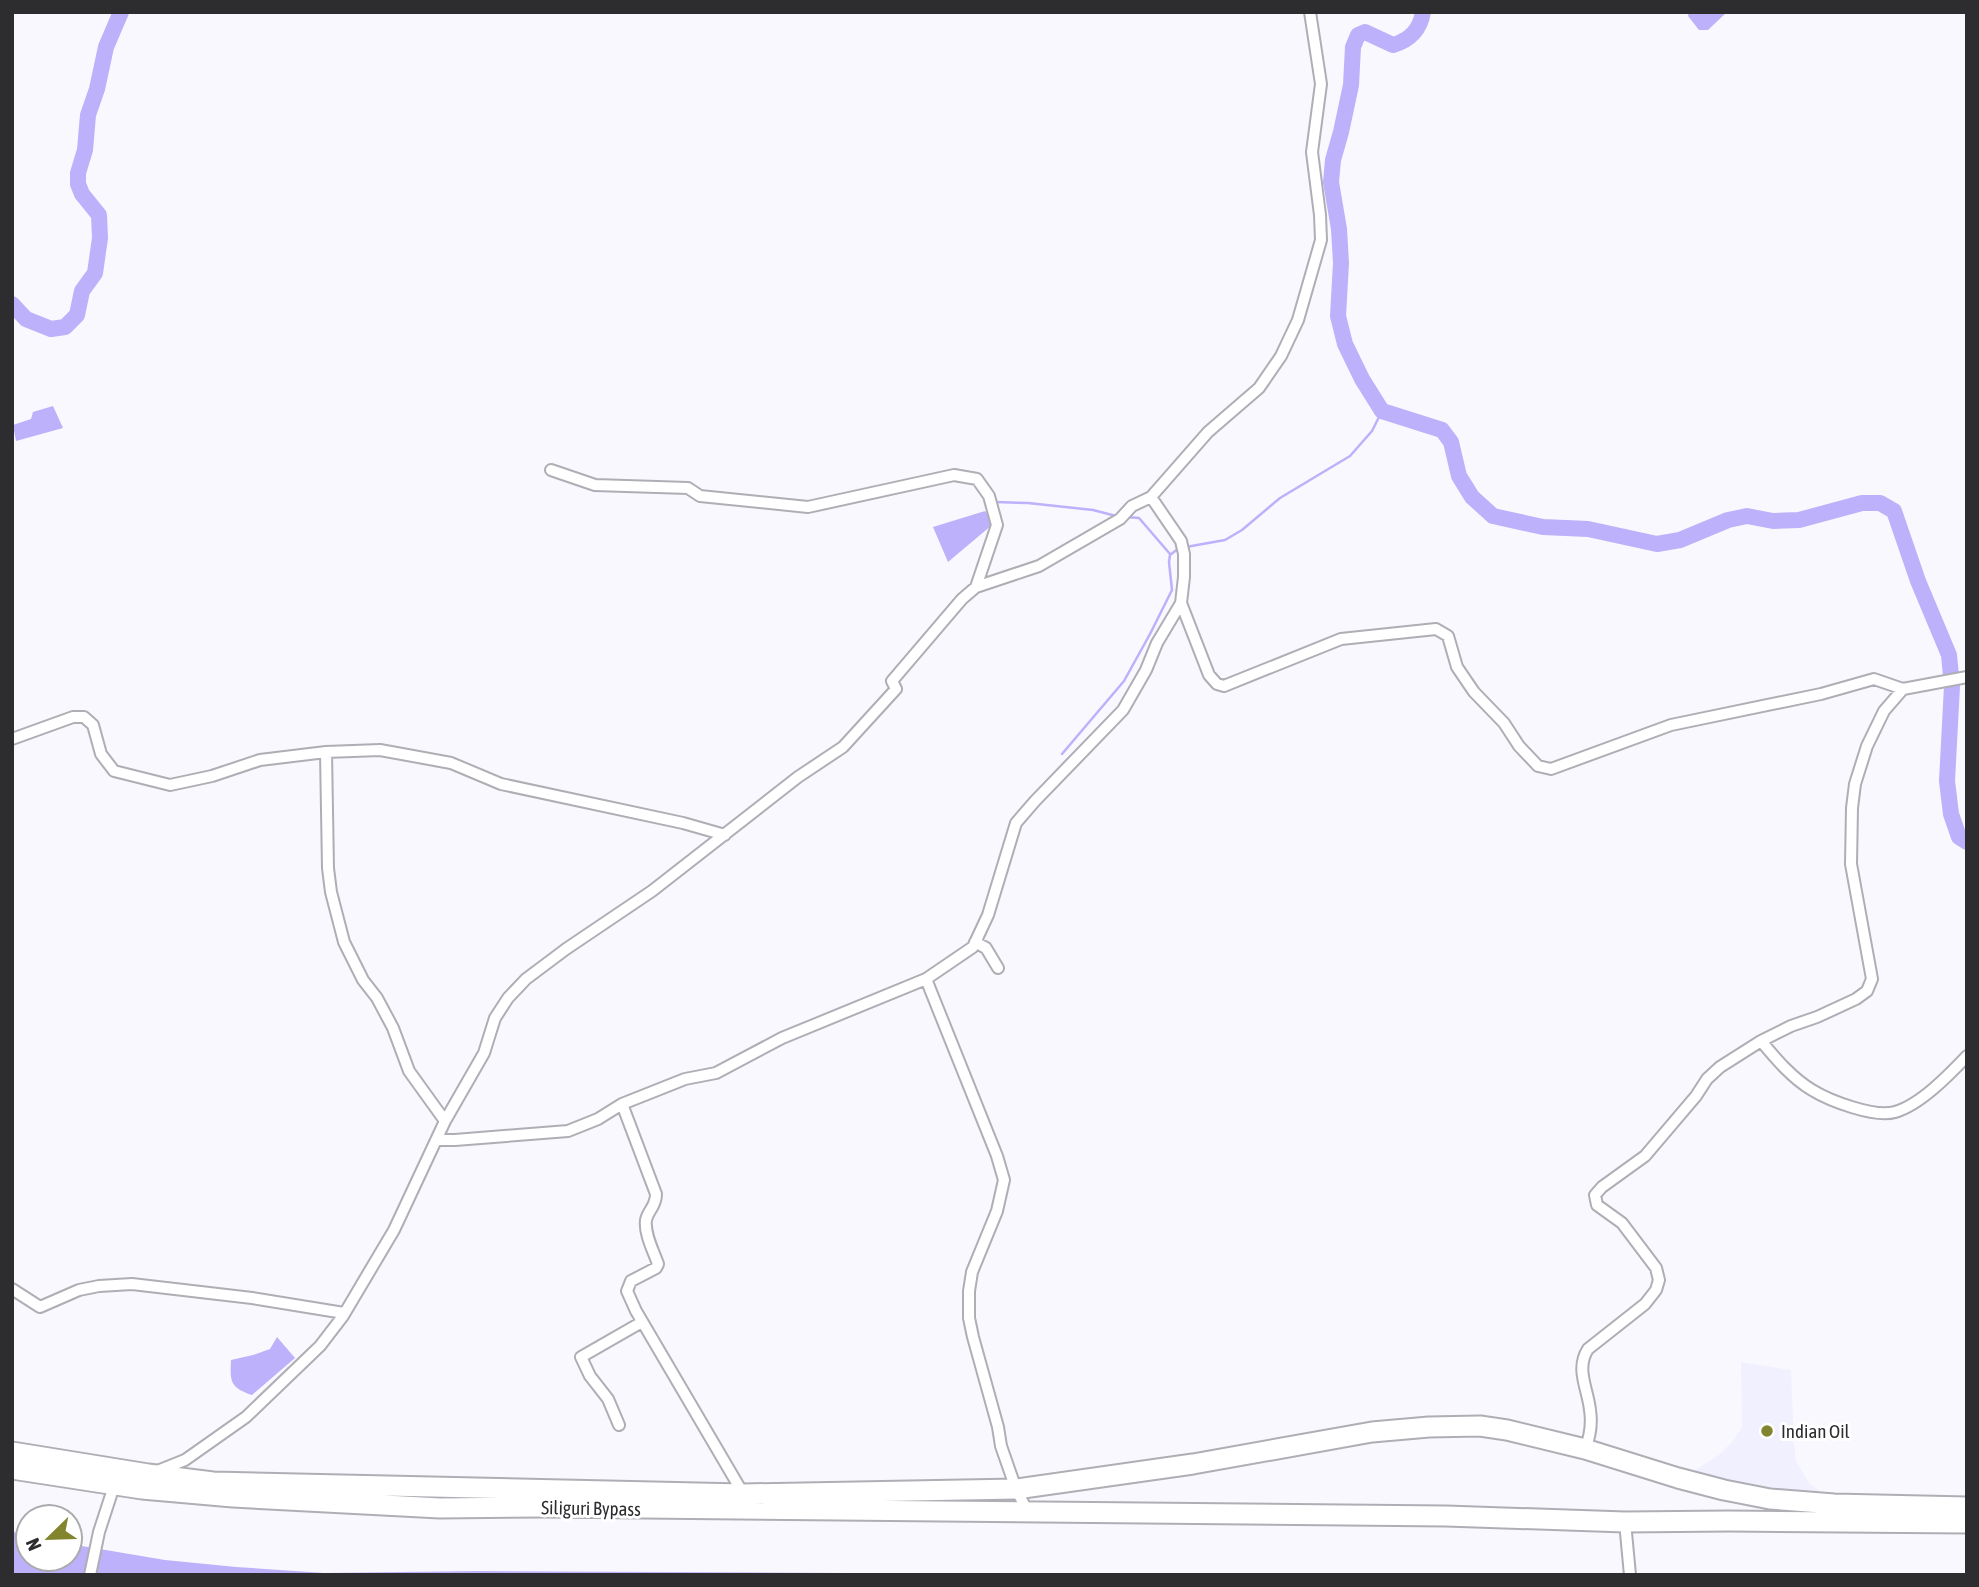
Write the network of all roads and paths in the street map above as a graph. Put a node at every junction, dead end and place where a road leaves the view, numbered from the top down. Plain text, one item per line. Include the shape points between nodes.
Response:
1 (1310, 12) edge
2 (551, 470) dead end
3 (1151, 497) junction
4 (976, 587) junction
5 (1181, 603) junction
6 (1966, 677) edge
7 (1903, 690) junction
8 (12, 739) edge
9 (326, 752) junction
10 (725, 835) junction
11 (975, 942) junction
12 (998, 968) dead end
13 (926, 979) junction
14 (1761, 1041) junction
15 (1967, 1056) edge
16 (622, 1104) junction
17 (445, 1121) junction
18 (436, 1140) junction
19 (12, 1289) edge
20 (344, 1313) junction
21 (642, 1322) junction
22 (619, 1425) dead end
23 (1585, 1449) junction
24 (12, 1452) edge
25 (12, 1469) edge
26 (145, 1482) junction
27 (114, 1486) junction
28 (1016, 1489) junction
29 (747, 1502) junction
30 (1967, 1507) edge
31 (1028, 1512) junction
32 (1625, 1522) junction
33 (1967, 1523) edge
34 (1630, 1572) edge
35 (90, 1575) edge

1 - 3 street via 1321,84 1312,152 1321,240 1298,320 1259,388 1208,432
2 - 4 street via 595,485 688,488 700,496 808,507 954,475 977,479 989,496 997,524
3 - 4 street via 1039,566
3 - 5 street via 1181,541
4 - 10 street via 892,681 896,689 843,747
5 - 7 street via 1209,675 1224,686 1341,639 1436,629 1448,636 1457,667 1474,692 1538,766 1551,769 1671,725 1874,679
5 - 11 street via 1123,710 1016,823
6 - 7 street
7 - 14 street via 1884,711 1867,746 1852,808 1851,864 1872,979 1867,991 1856,999
8 - 9 street via 84,717 93,725 101,754 114,771 170,785 260,761
9 - 10 street via 380,750 451,763 501,784
9 - 17 street via 328,868 344,942 393,1028 409,1070
10 - 17 street via 526,979 495,1018 484,1054
11 - 12 street via 986,948
11 - 13 street
13 - 16 street via 782,1038 716,1073 685,1079
13 - 28 street via 1004,1180 997,1211 972,1272 969,1318
14 - 15 street via 1812,1090 1875,1114 1908,1108
14 - 23 street via 1707,1079 1645,1156 1595,1195 1597,1205 1622,1223 1656,1268 1659,1280 1645,1304 1584,1356 1582,1373 1591,1425
16 - 18 street via 568,1131
16 - 21 street via 656,1194 656,1204 646,1219 658,1264 631,1280 627,1291
17 - 18 street
18 - 20 street via 394,1230
19 - 20 street via 40,1307 79,1290 132,1284
20 - 26 street via 320,1346 246,1417
21 - 22 street via 581,1357
21 - 29 street
23 - 28 highway via 1480,1426 1429,1427 1372,1432
23 - 30 highway via 1704,1485 1770,1499
24 - 26 highway
25 - 27 highway, Siliguri Bypass
26 - 27 highway, Siliguri Bypass
26 - 29 highway, Siliguri Bypass via 233,1497 440,1508
27 - 35 street
28 - 29 highway
28 - 31 street
29 - 31 highway, Siliguri Bypass
31 - 32 highway, Siliguri Bypass
32 - 33 highway, Siliguri Bypass
32 - 34 street

